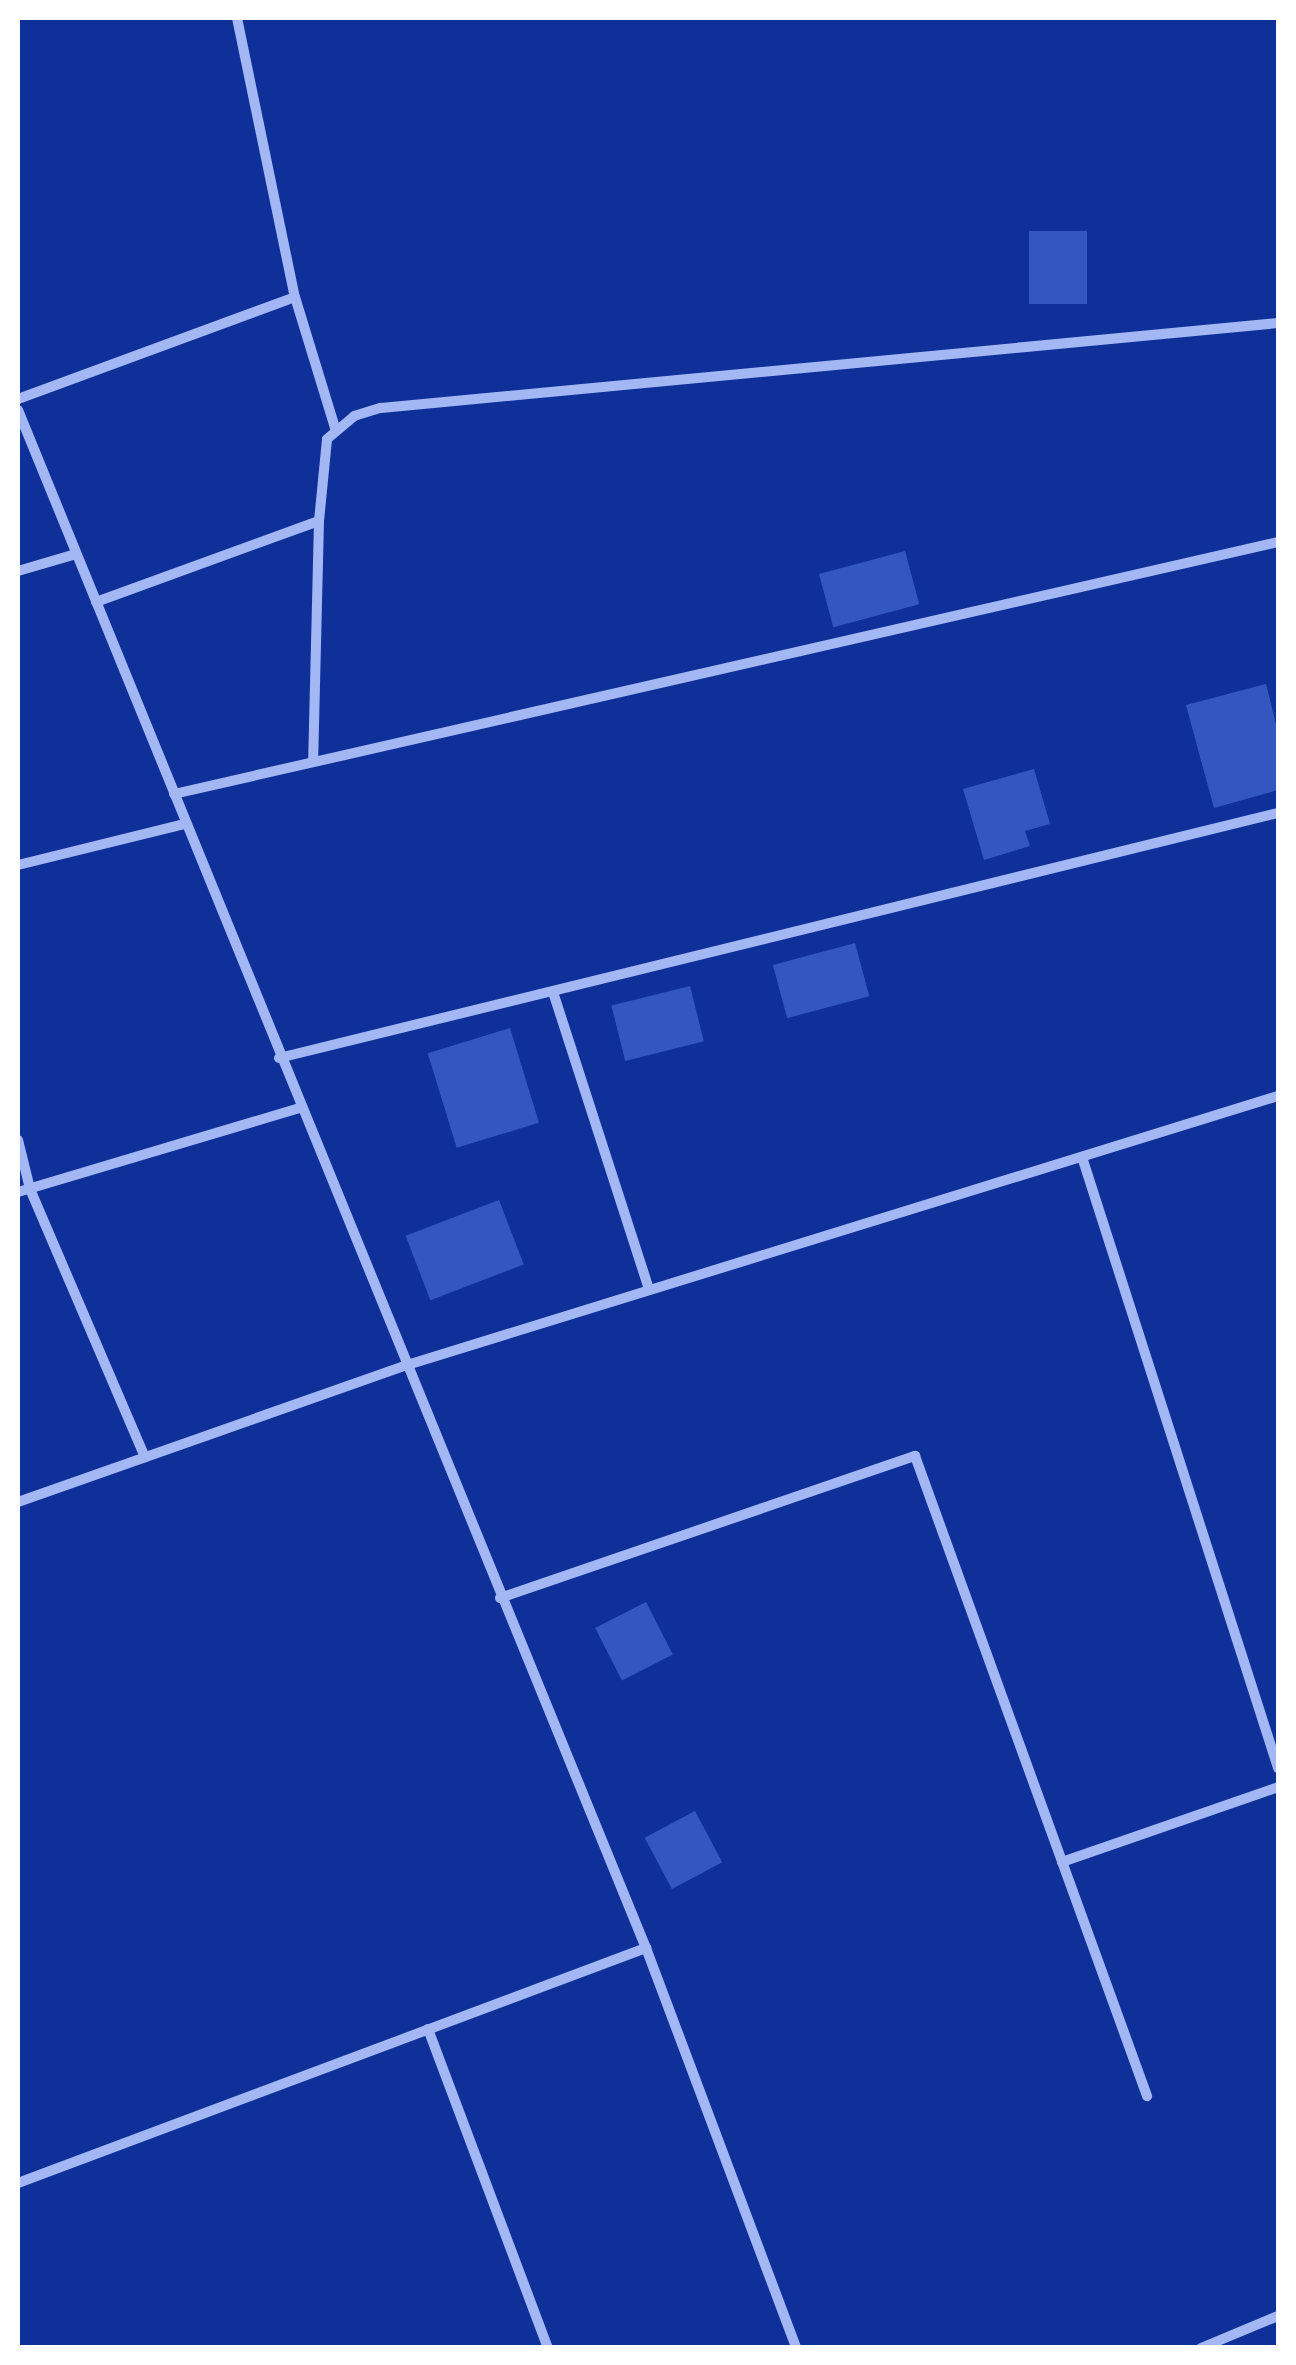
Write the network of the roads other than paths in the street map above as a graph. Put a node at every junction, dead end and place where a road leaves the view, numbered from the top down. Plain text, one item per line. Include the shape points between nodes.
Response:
1 (237, 18) edge
2 (295, 298) junction
3 (1278, 323) edge
4 (18, 399) edge
5 (18, 410) edge
6 (336, 428) junction
7 (319, 522) junction
8 (1278, 542) edge
9 (76, 554) junction
10 (18, 571) edge
11 (96, 602) junction
12 (313, 762) junction
13 (174, 794) junction
14 (1278, 813) edge
15 (185, 824) junction
16 (18, 864) edge
17 (553, 992) junction
18 (279, 1058) junction
19 (1278, 1096) edge
20 (299, 1108) junction
21 (18, 1140) edge
22 (1082, 1157) junction
23 (24, 1190) edge
24 (650, 1290) junction
25 (404, 1366) junction
26 (145, 1457) junction
27 (18, 1502) edge
28 (500, 1598) junction
29 (1278, 1768) edge
30 (1278, 1787) edge
31 (1062, 1862) junction
32 (646, 1948) junction
33 (428, 2029) junction
34 (1147, 2096) dead end
35 (18, 2183) edge
36 (1278, 2316) edge
37 (548, 2348) edge
38 (796, 2348) edge
39 (1201, 2348) edge

1 - 2 street
2 - 4 street
2 - 6 street
3 - 6 street via 381,408
5 - 9 street
6 - 7 street via 327,439
7 - 11 street
7 - 12 street
8 - 12 street
9 - 10 street
9 - 11 street
11 - 13 street
12 - 13 street
13 - 15 street
14 - 17 street
15 - 16 street
15 - 18 street
17 - 18 street
17 - 24 street
18 - 20 street
19 - 22 street
20 - 23 street
20 - 25 street
21 - 23 street
22 - 24 street
22 - 29 street
23 - 26 street
24 - 25 street
25 - 26 street
25 - 28 street
26 - 27 street
28 - 31 street via 915,1456
28 - 32 street
30 - 31 street
31 - 34 street
32 - 33 street
32 - 38 street
33 - 35 street
33 - 37 street
36 - 39 street

